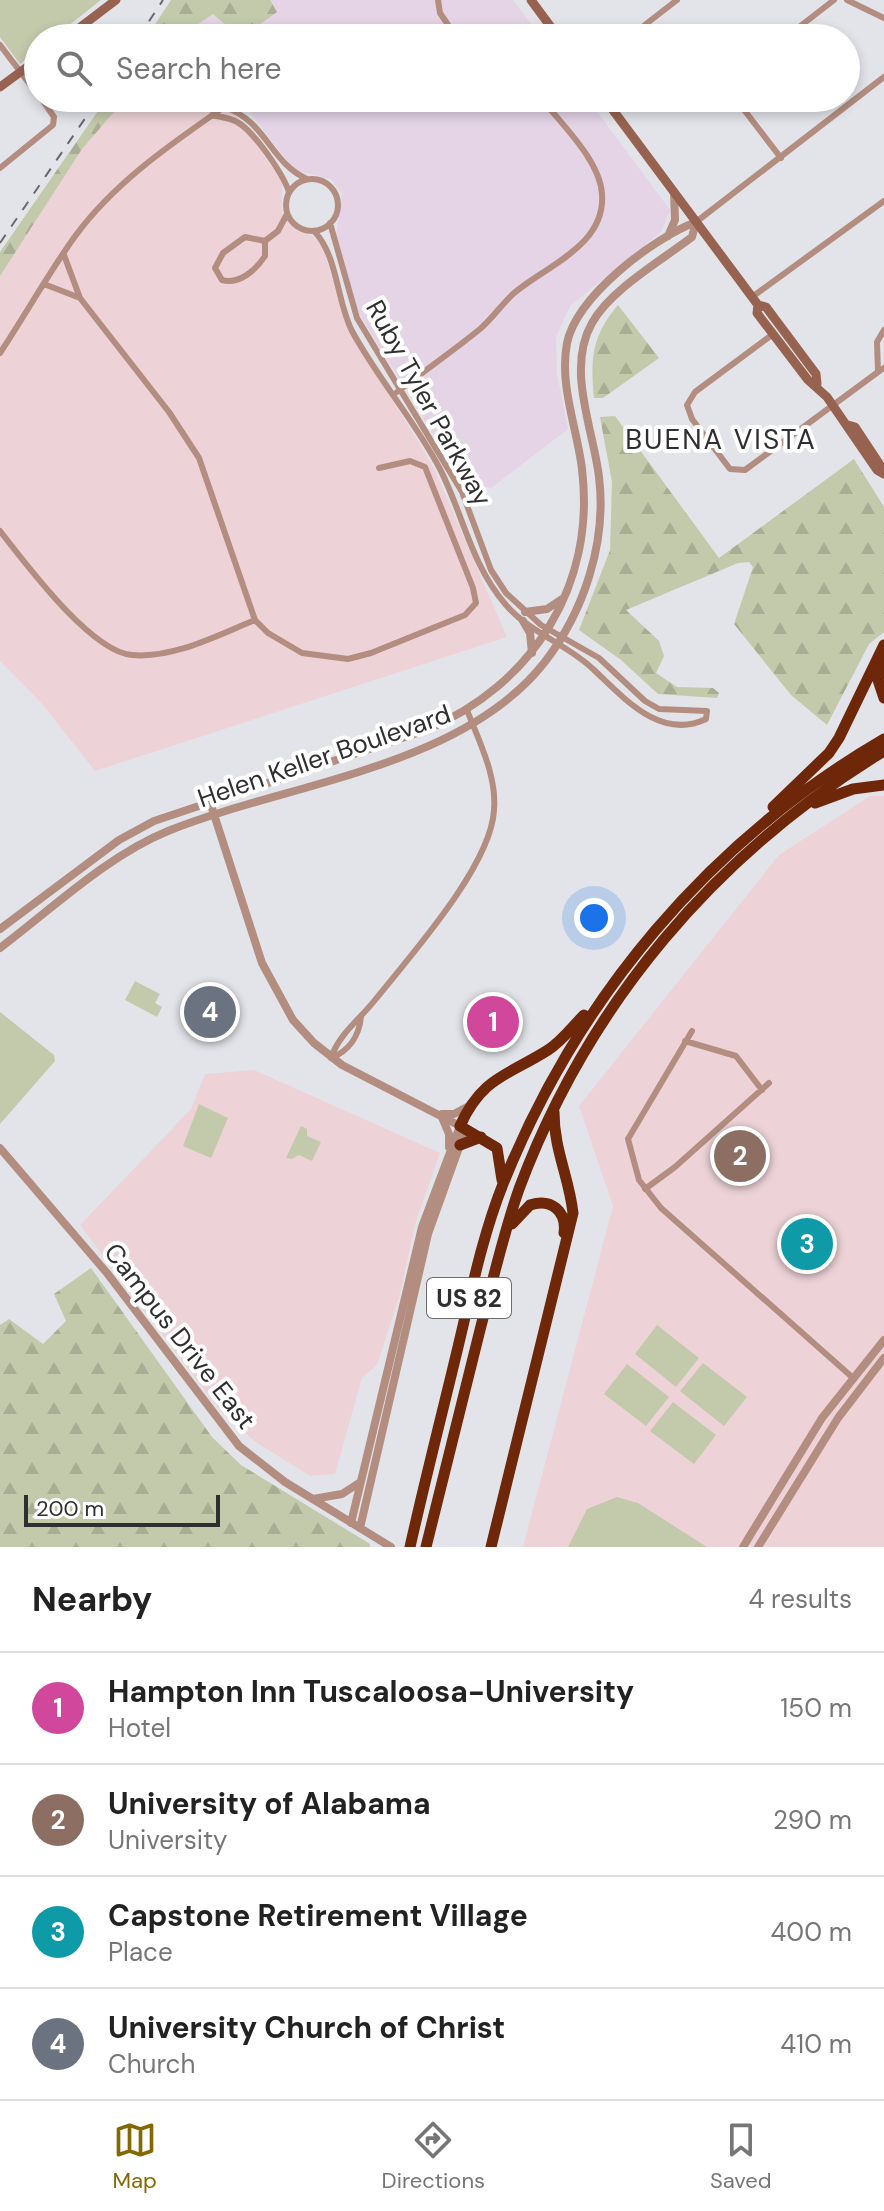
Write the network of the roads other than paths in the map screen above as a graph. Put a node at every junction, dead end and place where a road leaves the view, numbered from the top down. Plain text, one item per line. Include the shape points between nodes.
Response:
1 (116, 0) edge
2 (438, 0) edge
3 (531, 0) edge
4 (677, 0) edge
5 (834, 0) edge
6 (847, 0) edge
7 (884, 18) edge
8 (84, 24) edge
9 (447, 24) edge
10 (549, 24) edge
11 (646, 24) edge
12 (803, 24) edge
13 (0, 45) edge
14 (24, 70) edge
15 (20, 73) junction
16 (884, 77) edge
17 (24, 78) edge
18 (0, 87) edge
19 (860, 96) edge
20 (50, 112) edge
21 (216, 112) edge
22 (237, 112) edge
23 (551, 112) edge
24 (614, 112) edge
25 (746, 112) edge
26 (839, 112) edge
27 (212, 115) junction
28 (781, 158) junction
29 (0, 168) edge
30 (307, 179) junction
31 (673, 191) junction
32 (289, 192) junction
33 (884, 201) edge
34 (287, 214) junction
35 (696, 222) junction
36 (330, 223) junction
37 (297, 226) junction
38 (278, 231) junction
39 (314, 231) junction
40 (668, 236) junction
41 (265, 241) junction
42 (64, 255) junction
43 (44, 284) junction
44 (80, 298) junction
45 (755, 301) junction
46 (884, 330) edge
47 (773, 334) junction
48 (0, 353) edge
49 (881, 370) edge
50 (817, 384) junction
51 (400, 389) junction
52 (392, 395) junction
53 (833, 406) junction
54 (379, 468) dead end
55 (884, 473) edge
56 (0, 531) edge
57 (566, 596) junction
58 (524, 616) junction
59 (255, 620) junction
60 (547, 634) junction
61 (563, 635) junction
62 (884, 645) edge
63 (556, 646) junction
64 (532, 654) junction
65 (599, 658) junction
66 (884, 658) edge
67 (592, 668) junction
68 (641, 698) junction
69 (884, 698) edge
70 (633, 706) junction
71 (467, 710) junction
72 (473, 725) junction
73 (884, 739) edge
74 (884, 751) edge
75 (884, 785) edge
76 (210, 802) junction
77 (796, 811) junction
78 (214, 816) junction
79 (759, 824) junction
80 (0, 929) edge
81 (0, 948) edge
82 (598, 1000) junction
83 (692, 1031) dead end
84 (685, 1041) junction
85 (331, 1058) junction
86 (769, 1083) dead end
87 (762, 1090) junction
88 (469, 1106) junction
89 (554, 1106) junction
90 (441, 1114) junction
91 (460, 1126) junction
92 (481, 1137) junction
93 (460, 1145) junction
94 (0, 1148) edge
95 (448, 1153) junction
96 (502, 1186) junction
97 (645, 1189) junction
98 (505, 1235) junction
99 (884, 1340) edge
100 (884, 1358) edge
101 (852, 1377) junction
102 (360, 1482) junction
103 (311, 1499) junction
104 (351, 1523) junction
105 (360, 1528) junction
106 (411, 1542) edge
107 (391, 1547) edge
108 (426, 1547) edge
109 (488, 1547) edge
110 (743, 1547) edge
111 (758, 1547) edge

1 - 8 main road
2 - 9 street
3 - 10 main road
4 - 11 street
5 - 12 street
6 - 7 street
13 - 15 street
14 - 15 main road
15 - 17 street
15 - 18 main road
16 - 19 street
20 - 29 street via 52,127
21 - 27 street
22 - 30 street via 247,116 290,169
23 - 51 street via 601,184 602,209 594,229 514,293 482,328
24 - 31 main road
25 - 28 street
26 - 28 street
27 - 32 street via 234,120 248,131
27 - 42 street via 114,193
28 - 35 street
30 - 32 street
30 - 36 street via 326,183 336,195 337,210
31 - 35 main road
31 - 40 street via 675,220
32 - 34 street
33 - 45 street
34 - 37 street
34 - 38 street
35 - 40 street, Helen Keller Boulevard
35 - 45 main road
35 - 61 street, Helen Keller Boulevard via 692,237 601,310 586,336 581,372 599,480 599,520 582,598
36 - 39 street
36 - 51 street, Ruby Tyler Parkway via 351,304
37 - 38 street
37 - 39 street
38 - 41 street
39 - 52 street, Ruby Tyler Parkway via 326,246 351,329
40 - 57 street, Helen Keller Boulevard via 595,293 568,342 565,375 585,507 581,546
41 - 41 street via 245,237 226,250 216,263 219,277 236,281 259,265
42 - 43 street
42 - 44 street
43 - 44 street
43 - 48 street
44 - 59 street via 195,451
45 - 47 main road
45 - 50 main road via 766,307 816,374
46 - 49 street via 877,342
47 - 50 main road via 808,380
47 - 53 street via 688,401 692,419 730,469 740,471
49 - 53 street
50 - 53 main road
51 - 52 street
51 - 58 street, Ruby Tyler Parkway via 462,492 491,570
52 - 58 street, Ruby Tyler Parkway via 438,465 486,578
53 - 55 main road via 848,433
54 - 59 street via 410,461 425,467 473,588 472,610 371,653 333,659 295,650
56 - 59 street via 84,626 119,653 163,652
57 - 58 street
57 - 60 street, Helen Keller Boulevard
58 - 60 street, Ruby Tyler Parkway
58 - 64 street
60 - 61 street, Ruby Tyler Parkway
60 - 63 street, Ruby Tyler Parkway
60 - 64 street, Helen Keller Boulevard
61 - 63 street, Helen Keller Boulevard
61 - 65 street, Ruby Tyler Parkway
62 - 79 highway via 829,753
63 - 67 street, Ruby Tyler Parkway
63 - 72 street, Helen Keller Boulevard via 529,681
64 - 71 street, Helen Keller Boulevard
65 - 67 street
65 - 68 street, Ruby Tyler Parkway
66 - 69 highway via 878,680
67 - 70 street, Ruby Tyler Parkway
68 - 70 street
68 - 70 street, Ruby Tyler Parkway via 659,709 699,708 707,711 706,719 667,723
71 - 72 street
71 - 76 street, Helen Keller Boulevard via 426,730
72 - 78 street, Helen Keller Boulevard via 429,746
72 - 85 street via 494,790 487,846 340,1039
73 - 79 highway, US 82
74 - 77 highway, US 82
75 - 77 highway via 853,789
76 - 78 street
76 - 80 street, Helen Keller Boulevard via 154,821 119,840
77 - 89 highway, US 82 via 709,886 657,946 612,1006
78 - 81 street, Helen Keller Boulevard via 128,852
78 - 85 street via 271,984 299,1027
79 - 82 highway, US 82 via 695,884
82 - 88 highway via 551,1049 489,1082
82 - 96 highway, US 82 via 542,1096
83 - 84 street
84 - 87 street via 736,1056
84 - 97 street via 628,1139
85 - 90 street
86 - 87 street
87 - 97 street
88 - 90 street
88 - 91 highway
89 - 98 highway, US 82
89 - 109 highway via 555,1145 573,1213
90 - 91 street
90 - 95 street via 449,1134
91 - 92 highway
91 - 93 street
91 - 95 street
92 - 93 highway
92 - 96 highway via 501,1156
93 - 105 street via 428,1234
94 - 103 street, Campus Drive East via 107,1273 223,1429 254,1459
95 - 102 street via 422,1227
96 - 106 highway, US 82 via 482,1246
97 - 101 street
98 - 108 highway, US 82
98 - 109 highway via 523,1210 538,1203 553,1205 564,1219
99 - 101 street
100 - 111 street via 838,1418
101 - 110 street
102 - 103 street via 342,1494
102 - 104 street
103 - 104 street, Campus Drive East
104 - 105 street, Campus Drive East
105 - 107 street, Campus Drive East

